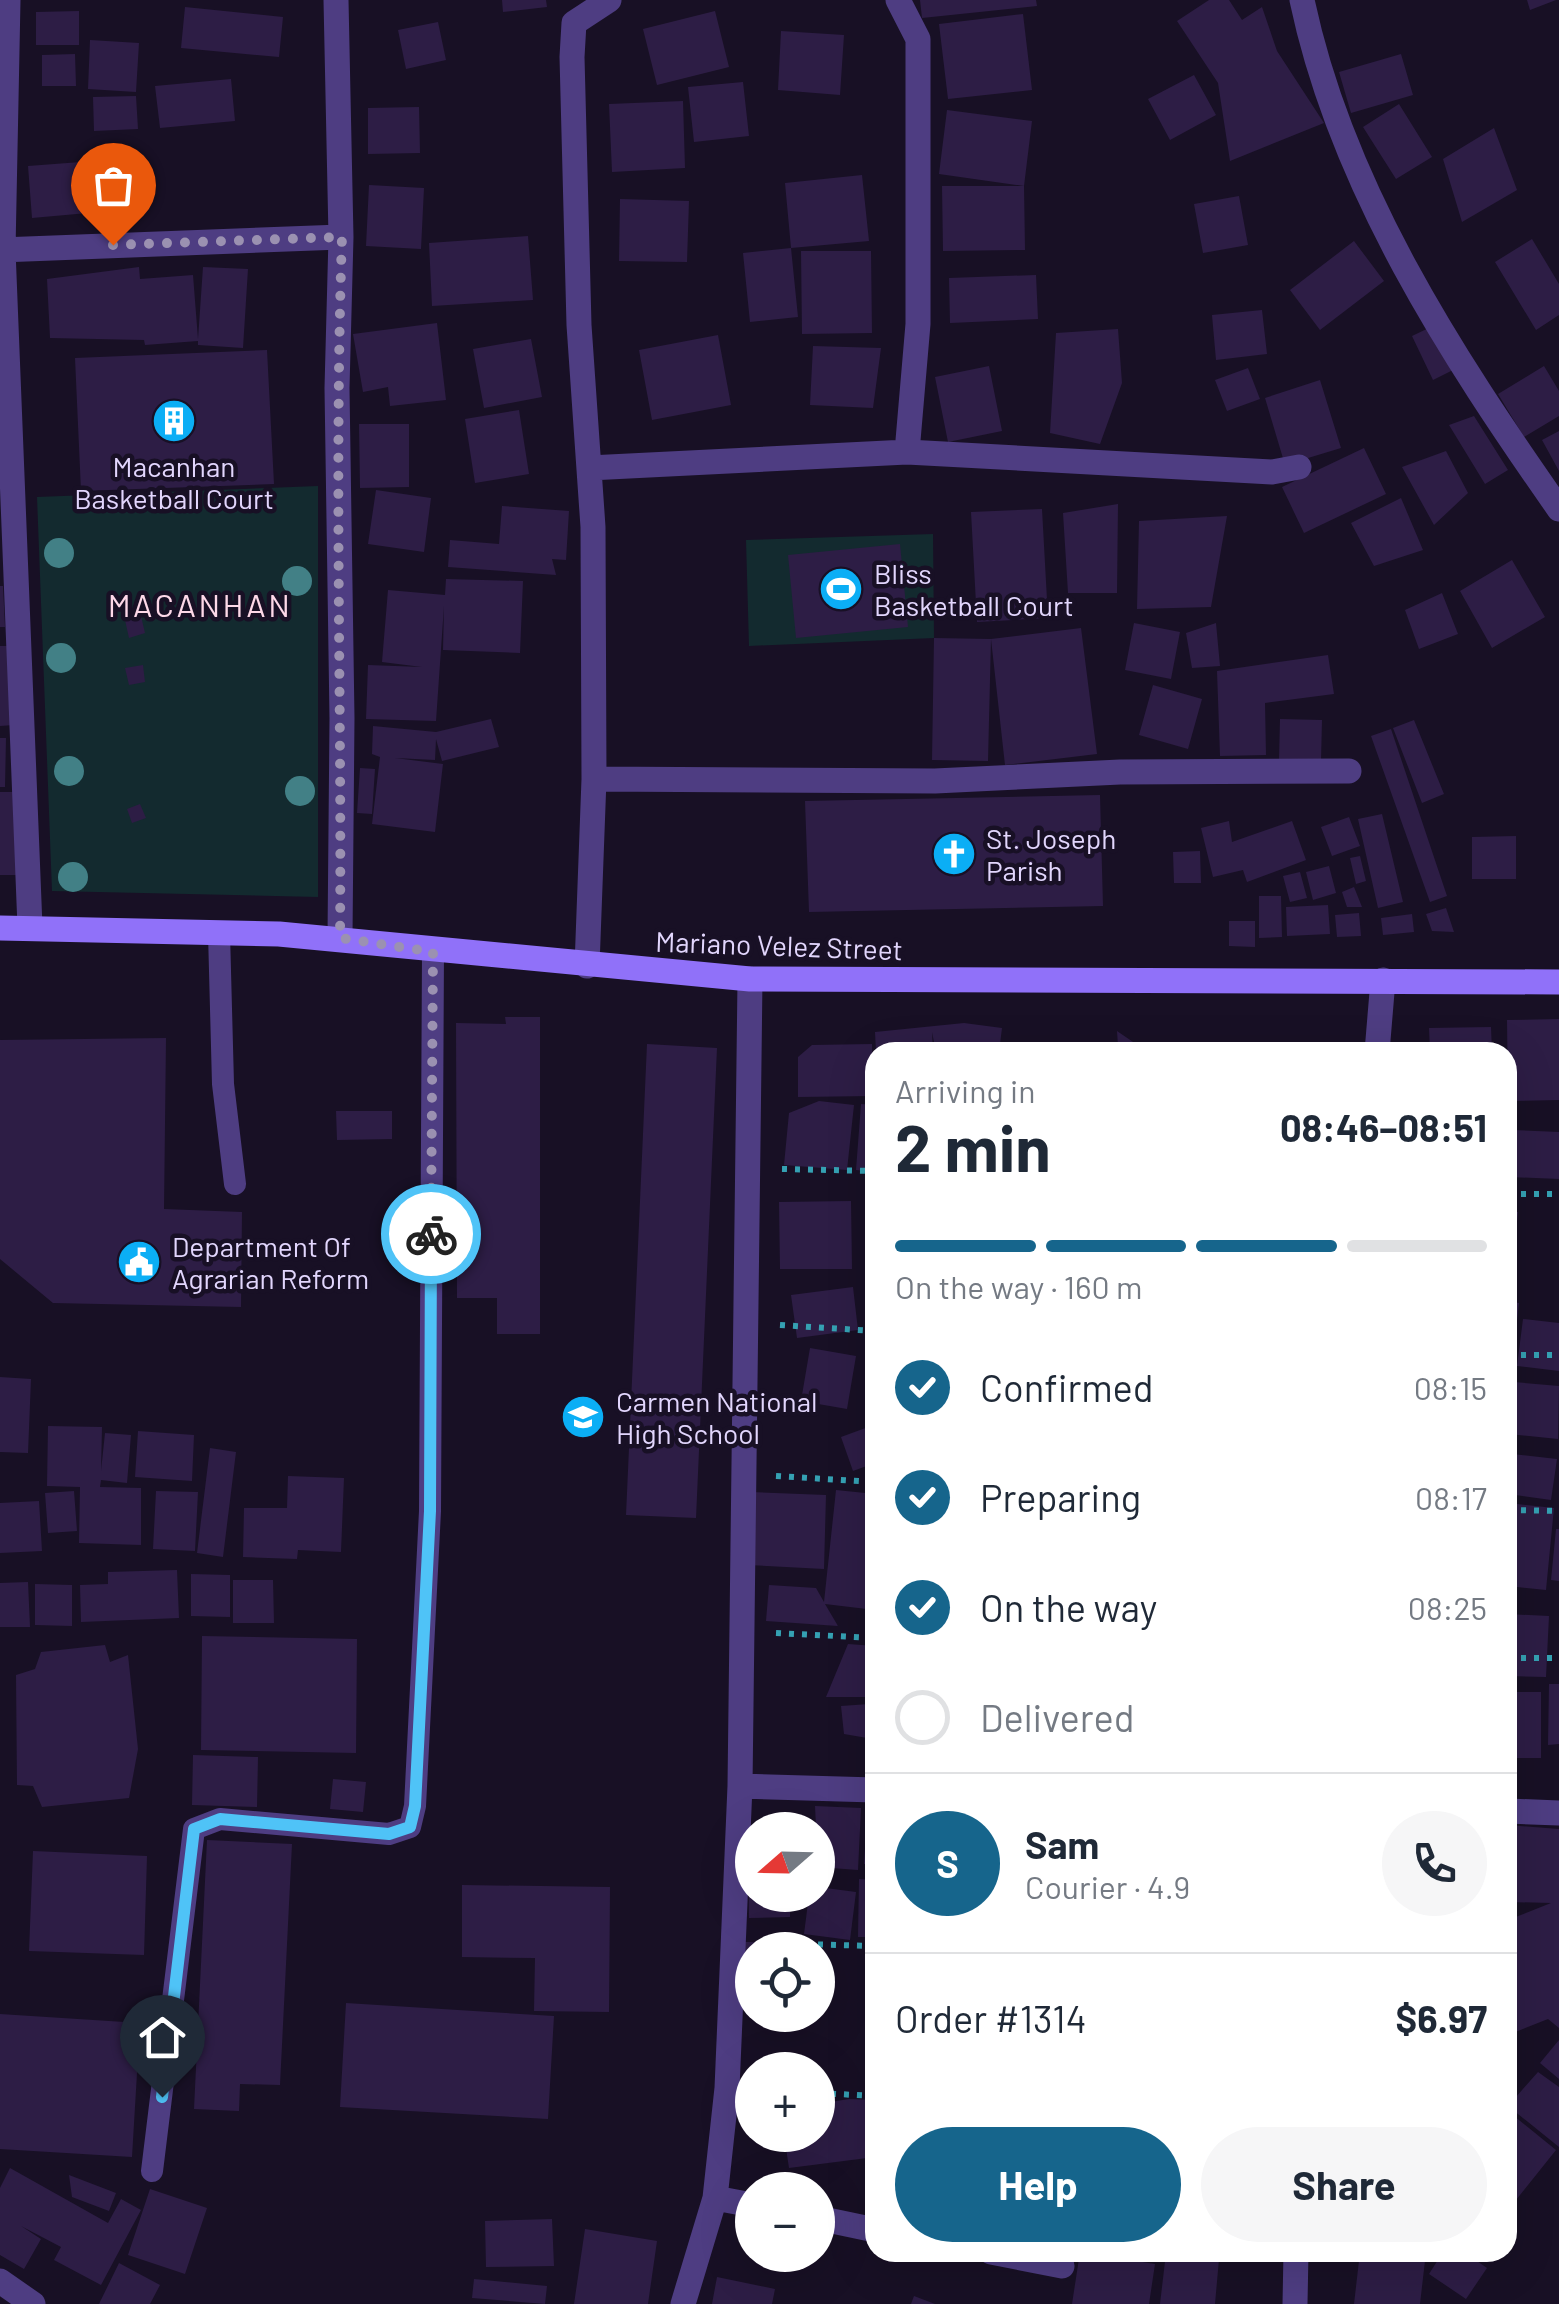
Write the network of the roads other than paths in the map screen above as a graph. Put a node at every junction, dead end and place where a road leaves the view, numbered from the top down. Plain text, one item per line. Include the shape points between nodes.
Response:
1 (8, 0) edge
2 (336, 0) edge
3 (609, 0) edge
4 (898, 0) edge
5 (1302, 0) edge
6 (342, 237) junction
7 (2, 250) edge
8 (907, 452) junction
9 (1300, 467) dead end
10 (590, 468) junction
11 (1559, 509) edge
12 (1349, 770) dead end
13 (594, 779) junction
14 (30, 927) junction
15 (0, 928) edge
16 (219, 933) junction
17 (340, 938) junction
18 (433, 952) junction
19 (587, 966) junction
20 (750, 979) junction
21 (1383, 980) junction
22 (1559, 982) edge
23 (1378, 1042) edge
24 (235, 1184) dead end
25 (740, 1786) junction
26 (865, 1790) edge
27 (1517, 1811) edge
28 (1559, 1813) edge
29 (152, 2171) dead end
30 (715, 2198) junction
31 (735, 2202) edge
32 (835, 2222) edge
33 (865, 2228) edge
34 (1042, 2262) edge
35 (1296, 2262) edge
36 (1062, 2266) dead end
37 (683, 2304) edge
38 (1295, 2304) edge

1 - 7 street
2 - 6 street
3 - 10 street via 574,23 572,57 578,326
4 - 8 street via 918,39 918,324
5 - 11 street via 1326,98 1364,184 1476,391
6 - 7 street
6 - 17 street
7 - 14 street
8 - 9 street via 1272,472
8 - 10 street
10 - 13 street
12 - 13 street via 935,781
13 - 19 street
14 - 15 street, Mariano Velez Street
14 - 16 street, Mariano Velez Street
16 - 17 street, Mariano Velez Street
16 - 24 lane
17 - 18 street, Mariano Velez Street
18 - 19 street, Mariano Velez Street
18 - 29 lane via 430,1511 415,1806 410,1827 389,1834 220,1819 194,1829
19 - 20 street, Mariano Velez Street
20 - 21 street, Mariano Velez Street
20 - 25 street
21 - 22 street, Mariano Velez Street
21 - 23 street
25 - 26 street
25 - 30 street via 728,2088
27 - 28 street
30 - 31 street
30 - 37 street
32 - 33 street
34 - 36 street
35 - 38 street

